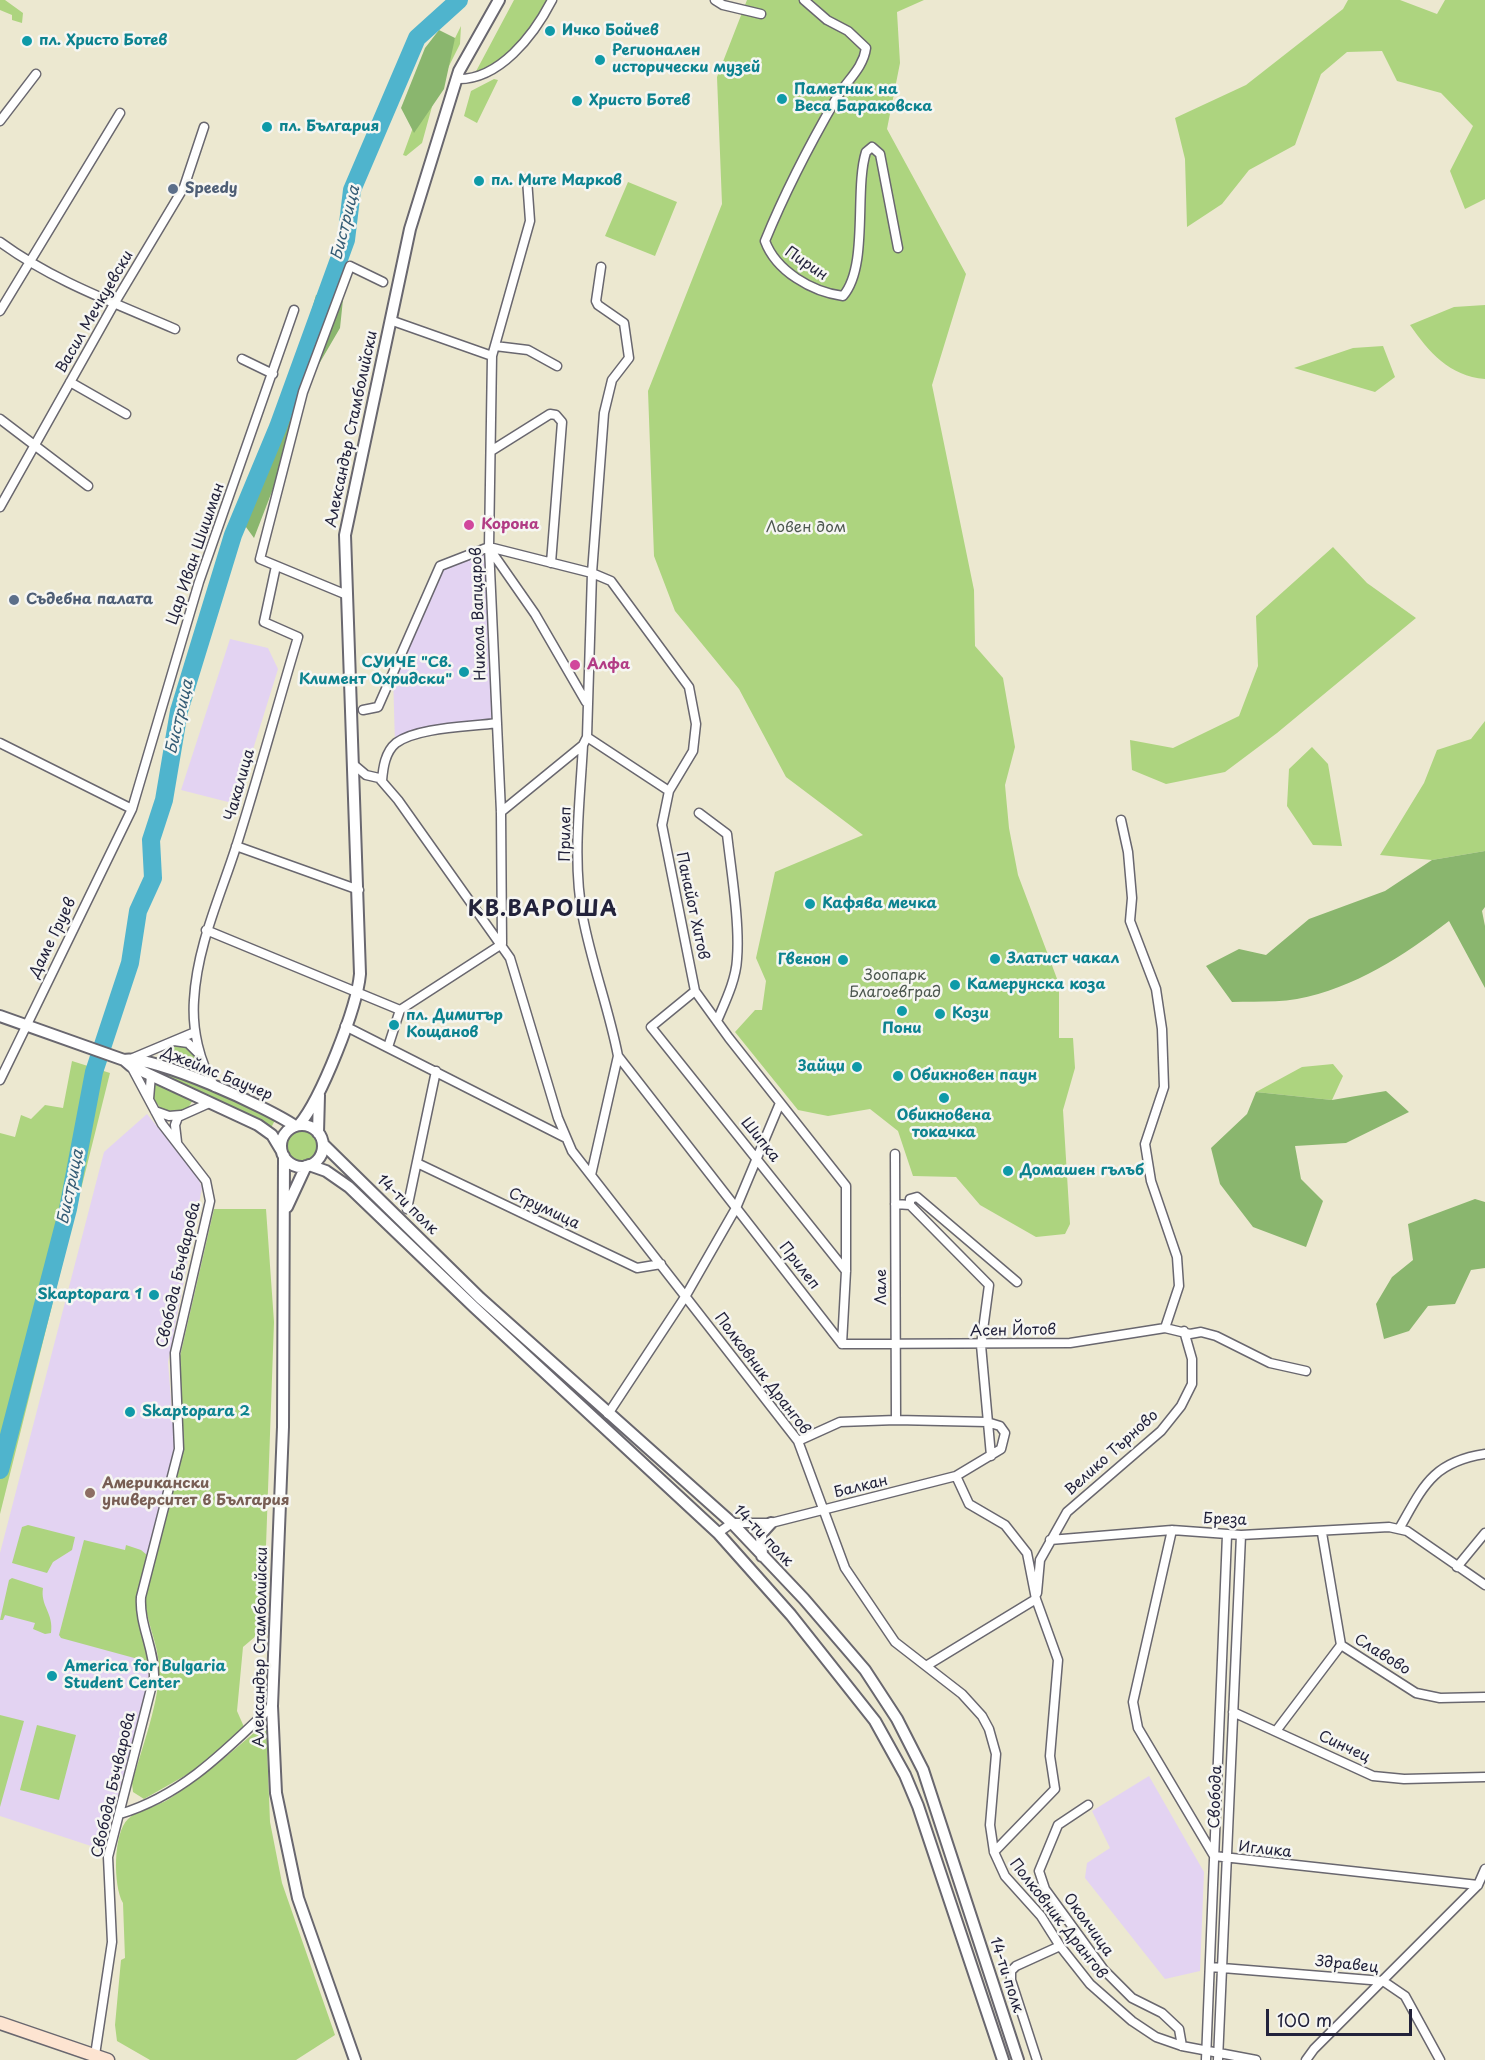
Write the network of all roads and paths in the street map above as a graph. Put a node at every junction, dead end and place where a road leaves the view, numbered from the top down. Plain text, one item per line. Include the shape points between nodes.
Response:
1 (499, 0) edge
2 (552, 0) edge
3 (715, 0) edge
4 (804, 0) edge
5 (761, 14) dead end
6 (36, 74) dead end
7 (456, 79) junction
8 (120, 113) dead end
9 (0, 121) edge
10 (204, 127) dead end
11 (527, 179) dead end
12 (0, 242) edge
13 (898, 248) dead end
14 (28, 263) junction
15 (601, 267) dead end
16 (383, 282) dead end
17 (114, 304) junction
18 (294, 310) dead end
19 (0, 311) edge
20 (390, 320) junction
21 (176, 329) dead end
22 (495, 346) junction
23 (492, 356) junction
24 (242, 359) dead end
25 (557, 366) dead end
26 (273, 374) junction
27 (70, 382) junction
28 (126, 414) dead end
29 (0, 419) edge
30 (35, 448) junction
31 (491, 451) junction
32 (88, 486) dead end
33 (0, 507) edge
34 (489, 547) junction
35 (551, 563) junction
36 (276, 566) junction
37 (592, 573) junction
38 (347, 595) junction
39 (586, 704) junction
40 (363, 710) dead end
41 (497, 723) junction
42 (585, 741) junction
43 (0, 743) edge
44 (353, 764) junction
45 (381, 781) junction
46 (669, 791) junction
47 (132, 809) junction
48 (501, 812) junction
49 (699, 813) dead end
50 (1121, 820) dead end
51 (236, 846) junction
52 (359, 890) junction
53 (206, 930) junction
54 (502, 944) junction
55 (695, 991) junction
56 (358, 992) junction
57 (400, 1010) junction
58 (0, 1016) edge
59 (717, 1021) junction
60 (25, 1025) junction
61 (345, 1026) junction
62 (195, 1032) junction
63 (169, 1042) junction
64 (388, 1047) junction
65 (618, 1056) junction
66 (129, 1061) junction
67 (203, 1061) junction
68 (154, 1064) junction
69 (436, 1071) junction
70 (151, 1075) junction
71 (0, 1080) edge
72 (215, 1087) junction
73 (319, 1092) junction
74 (149, 1102) junction
75 (780, 1103) junction
76 (207, 1104) junction
77 (154, 1111) junction
78 (181, 1115) junction
79 (297, 1126) junction
80 (318, 1132) junction
81 (564, 1137) junction
82 (322, 1144) junction
83 (178, 1146) junction
84 (282, 1153) junction
85 (895, 1154) dead end
86 (756, 1158) junction
87 (417, 1163) junction
88 (308, 1166) junction
89 (591, 1175) junction
90 (896, 1204) junction
91 (910, 1205) junction
92 (736, 1208) junction
93 (407, 1209) dead end
94 (282, 1222) junction
95 (661, 1264) junction
96 (846, 1271) junction
97 (1017, 1282) dead end
98 (686, 1297) junction
99 (1165, 1328) junction
100 (1184, 1331) junction
101 (842, 1344) junction
102 (896, 1345) junction
103 (981, 1345) junction
104 (1306, 1371) dead end
105 (608, 1414) junction
106 (896, 1420) junction
107 (987, 1422) junction
108 (798, 1441) junction
109 (1485, 1454) edge
110 (991, 1456) junction
111 (957, 1476) junction
112 (822, 1510) junction
113 (732, 1523) junction
114 (771, 1523) junction
115 (1399, 1529) junction
116 (1172, 1530) junction
117 (718, 1533) junction
118 (1322, 1533) junction
119 (1485, 1533) edge
120 (1227, 1535) junction
121 (1240, 1535) junction
122 (1050, 1540) junction
123 (762, 1556) junction
124 (1457, 1567) junction
125 (1485, 1585) edge
126 (1036, 1599) junction
127 (1341, 1645) junction
128 (926, 1666) junction
129 (1485, 1697) edge
130 (272, 1706) junction
131 (1233, 1712) junction
132 (1276, 1731) junction
133 (1485, 1777) edge
134 (1088, 1805) dead end
135 (120, 1814) junction
136 (994, 1852) junction
137 (1214, 1856) junction
138 (1227, 1859) junction
139 (1485, 1869) edge
140 (1478, 1886) junction
141 (1060, 1946) junction
142 (1210, 1966) junction
143 (1223, 1967) junction
144 (1383, 1981) junction
145 (0, 2023) edge
146 (1182, 2046) junction
147 (95, 2055) junction
148 (1206, 2056) edge
149 (1218, 2056) edge
150 (108, 2060) edge
151 (355, 2060) edge
152 (1003, 2060) edge
153 (1018, 2060) edge
154 (1037, 2060) edge
155 (1256, 2060) edge
156 (1306, 2060) edge
157 (1440, 2060) edge

1 - 7 street, Александър Стамболийски
2 - 7 street via 505,62 469,80
3 - 5 street
4 - 13 street, Пирин via 862,42 865,54 837,98 777,212 765,241 771,257 825,293 843,296 850,288 859,243 861,171 866,152 872,147 880,154
6 - 9 street
7 - 20 street, Александър Стамболийски via 410,229
8 - 14 street
10 - 17 street, Васил Мечкуевски via 184,187
11 - 22 street, Никола Вапцаров via 530,221
12 - 14 street
14 - 17 street
14 - 19 street
15 - 37 street, Прилеп via 596,301 624,323 629,358 612,380 604,413
16 - 36 street via 350,266 303,392 260,559
17 - 21 street
17 - 27 street, Васил Мечкуевски
18 - 26 street, Цар Иван Шишман
20 - 23 street
20 - 38 street, Александър Стамболийски via 345,535
22 - 23 street, Никола Вапцаров
22 - 25 street via 528,350
23 - 31 street, Никола Вапцаров
24 - 26 street
26 - 47 street, Цар Иван Шишман via 199,582
27 - 28 street
27 - 30 street, Васил Мечкуевски
29 - 30 street
30 - 32 street
30 - 33 street, Васил Мечкуевски
31 - 34 street, Никола Вапцаров
31 - 35 street via 550,414 562,422
34 - 35 street, Панайот Хитов
34 - 39 street via 535,614
34 - 40 street via 440,566 378,707
34 - 41 street, Никола Вапцаров
35 - 37 street, Панайот Хитов
36 - 38 street
36 - 51 street, Чакалица via 264,622 298,638
37 - 39 street, Прилеп
37 - 46 street, Панайот Хитов via 611,582 689,687 696,724 693,751
38 - 44 street, Александър Стамболийски
39 - 42 street, Прилеп
41 - 45 street via 413,734 395,744 384,760
41 - 48 street, Никола Вапцаров
42 - 46 street
42 - 48 street
42 - 65 street, Прилеп via 577,856 583,918
43 - 47 street
44 - 45 street, Полковник Дрангов
44 - 52 street, Александър Стамболийски
45 - 54 street, Полковник Дрангов
46 - 55 street, Панайот Хитов via 662,825
47 - 60 street, Даме Груев
48 - 54 street, Никола Вапцаров
49 - 59 street via 727,834 733,894 737,959
50 - 99 street via 1128,852 1130,921 1156,989 1162,1029 1164,1087 1145,1144 1151,1181 1177,1257 1179,1286
51 - 52 street
51 - 53 street, Чакалица
52 - 56 street, Александър Стамболийски
53 - 56 street
53 - 62 street, Чакалица via 194,998
54 - 57 street
54 - 81 street, Полковник Дрангов via 517,976
55 - 59 street, Панайот Хитов
55 - 86 street, Шипка via 651,1026
56 - 57 street
56 - 61 street, Александър Стамболийски
57 - 64 street
58 - 60 street, Джеймс Баучер
59 - 75 street, Панайот Хитов
60 - 66 street, Джеймс Баучер
60 - 71 street, Даме Груев
61 - 64 street
61 - 73 street, Александър Стамболийски
62 - 63 street
62 - 67 street, Чакалица
63 - 66 street
63 - 67 street via 193,1046
63 - 68 street
64 - 69 street
65 - 89 street
65 - 92 street, Прилеп
66 - 68 street, Джеймс Баучер
66 - 70 street, Джеймс Баучер
66 - 74 street, Свобода Бъчварова
67 - 72 street, Чакалица
68 - 70 street
68 - 72 street, Джеймс Баучер
69 - 81 street
69 - 87 street
70 - 74 street
70 - 76 street, Джеймс Баучер
72 - 79 street, Джеймс Баучер
73 - 79 street, Александър Стамболийски
73 - 80 street, Александър Стамболийски
74 - 77 street, Свобода Бъчварова
75 - 86 street
75 - 96 street, Панайот Хитов via 846,1186
76 - 78 street
76 - 84 street, Джеймс Баучер via 266,1130
77 - 78 street
77 - 83 street, Свобода Бъчварова
78 - 83 street via 175,1125
79 - 80 street via 308,1126
79 - 84 street via 284,1135
80 - 82 street
81 - 89 street, Полковник Дрангов
82 - 88 street via 319,1158
82 - 105 street, 14-ти полк via 480,1298
83 - 135 street, Свобода Бъчварова via 206,1181 210,1201 175,1353 178,1449 141,1597 154,1677
84 - 88 street via 293,1165
84 - 94 street, Александър Стамболийски
85 - 90 street, Лале
86 - 92 street
86 - 96 street, Шипка
87 - 93 street
87 - 95 street, Струмица via 637,1268
88 - 94 street, Александър Стамболийски via 291,1194
88 - 117 street, 14-ти полк via 326,1171 349,1187
89 - 95 street, Полковник Дрангов
90 - 91 street
90 - 102 street, Лале
91 - 97 street via 910,1199 917,1197
91 - 103 street via 989,1285
92 - 98 street
92 - 101 street, Прилеп
94 - 130 street, Александър Стамболийски via 283,1427
95 - 98 street, Полковник Дрангов
96 - 101 street, Панайот Хитов
98 - 105 street
98 - 108 street, Полковник Дрангов
99 - 100 street, Асен Йотов
99 - 103 street, Асен Йотов via 1070,1343
100 - 104 street, Асен Йотов via 1216,1336 1270,1363
100 - 122 street, Велико Търново via 1192,1359 1192,1384 1181,1406 1161,1431 1067,1512
101 - 102 street, Асен Йотов
102 - 103 street, Асен Йотов
102 - 106 street, Лале
103 - 107 street
105 - 113 street, 14-ти полк
106 - 107 street
106 - 108 street via 840,1422
107 - 110 street
107 - 110 street via 1000,1426 1005,1433 1001,1449
108 - 112 street, Полковник Дрангов
109 - 115 street via 1432,1475
110 - 111 street, Балкан
111 - 112 street, Балкан
111 - 126 street via 969,1504 1005,1525 1027,1553
112 - 114 street, Балкан
112 - 128 street, Полковник Дрангов via 856,1588 895,1642
113 - 114 street, Балкан
113 - 117 street
113 - 123 street, 14-ти полк
114 - 123 street via 761,1534
115 - 118 street, Бреза
115 - 124 street
116 - 120 street, Бреза
116 - 122 street, Бреза
116 - 137 street via 1132,1702 1133,1713 1138,1728
117 - 152 street, 14-ти полк via 819,1650 889,1743 918,1806
118 - 121 street, Бреза
118 - 127 street, Славово
119 - 124 street
120 - 121 street, Бреза
120 - 137 street, Свобода
121 - 131 street, Свобода
122 - 126 street, Велико Търново via 1040,1560
123 - 153 street, 14-ти полк via 865,1670 910,1743 923,1770
124 - 125 street
126 - 128 street
126 - 136 street, Велико Търново via 1059,1660 1050,1755 1055,1789
127 - 129 street, Славово via 1416,1693 1440,1698
127 - 132 street
128 - 136 street, Полковник Дрангов via 972,1704 989,1729 996,1754 990,1814
130 - 135 street via 211,1765 159,1798
130 - 151 street, Александър Стамболийски via 276,1793 284,1840 298,1898
131 - 132 street, Синчец
131 - 138 street, Свобода
132 - 133 street, Синчец via 1373,1776
134 - 146 street, Околчица via 1058,1825 1039,1871 1045,1889 1104,1970 1132,1998 1162,2013 1179,2029
135 - 147 street, Свобода Бъчварова via 108,1857 112,1942
136 - 141 street, Полковник Дрангов via 1005,1876 1041,1916
137 - 138 street, Иглика
137 - 142 street, Свобода
138 - 140 street, Иглика
138 - 143 street, Свобода
139 - 140 street
140 - 144 street
141 - 146 street, Полковник Дрангов via 1108,2003 1156,2037
141 - 154 street via 1011,1971
142 - 143 street, Здравец
142 - 148 street, Свобода
143 - 144 street, Здравец
143 - 149 street, Свобода
144 - 156 street
144 - 157 street, Здравец via 1405,1996
145 - 147 main road
146 - 148 street, Полковник Дрангов
147 - 150 main road
148 - 149 street, Полковник Дрангов
149 - 155 street, Полковник Дрангов

